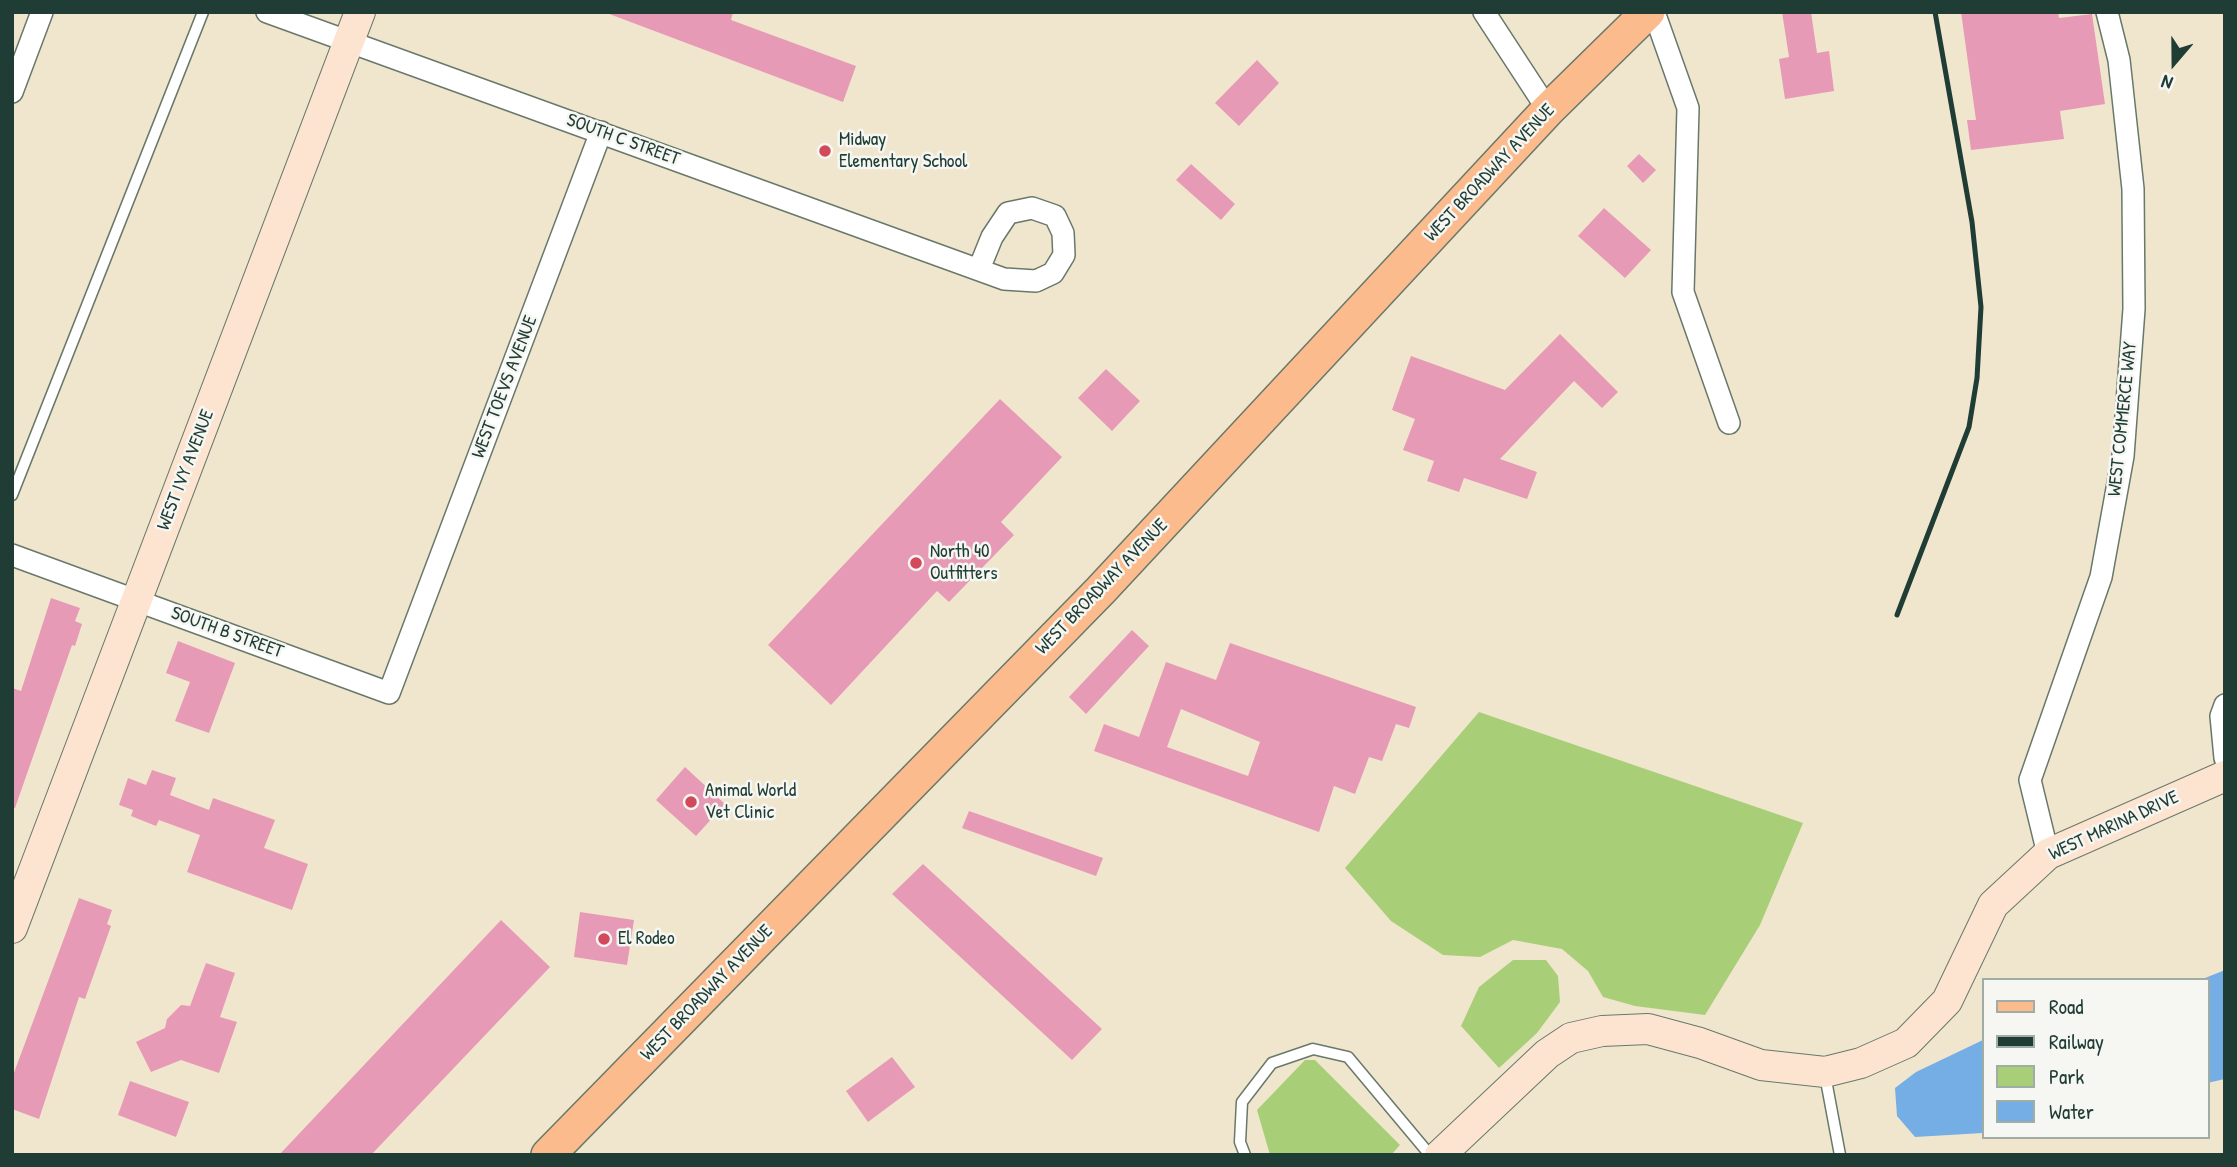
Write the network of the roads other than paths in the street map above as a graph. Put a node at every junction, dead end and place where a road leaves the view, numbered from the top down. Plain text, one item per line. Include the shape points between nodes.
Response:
1 (42, 12) edge
2 (203, 12) edge
3 (267, 12) edge
4 (360, 12) edge
5 (1485, 12) edge
6 (1648, 12) edge
7 (1654, 12) edge
8 (2107, 12) edge
9 (350, 41) junction
10 (12, 92) edge
11 (1548, 110) junction
12 (601, 132) junction
13 (979, 269) dead end
14 (1729, 423) dead end
15 (12, 495) edge
16 (12, 555) edge
17 (136, 600) junction
18 (409, 642) joint
19 (2225, 705) edge
20 (2225, 758) edge
21 (2225, 776) edge
22 (2048, 854) junction
23 (12, 928) edge
24 (1825, 1072) junction
25 (548, 1155) edge
26 (1245, 1155) edge
27 (1430, 1155) edge
28 (1440, 1155) edge
29 (1840, 1155) edge

1 - 10 street
2 - 15 lane
3 - 9 street, SOUTH C STREET
4 - 9 street, WEST IVY AVENUE
5 - 11 street
6 - 11 main road, WEST BROADWAY AVENUE
7 - 14 street via 1688,108 1683,292
8 - 22 street, WEST COMMERCE WAY via 2119,60 2133,189 2134,309 2123,456 2101,577 2030,780
9 - 12 street, SOUTH C STREET
9 - 17 street, WEST IVY AVENUE
11 - 25 main road, WEST BROADWAY AVENUE via 1091,601
12 - 13 street, SOUTH C STREET
12 - 18 street, WEST TOEVS AVENUE
16 - 17 street, SOUTH B STREET
17 - 18 street, SOUTH B STREET via 389,693
17 - 23 street, WEST IVY AVENUE
19 - 20 street via 2221,716
21 - 22 street, WEST MARINA DRIVE
22 - 24 street, WEST MARINA DRIVE via 1993,905 1947,1001 1906,1043 1861,1063
24 - 28 street, WEST MARINA DRIVE via 1761,1065 1648,1029 1602,1031 1571,1038 1547,1054
24 - 29 lane
26 - 27 lane via 1240,1142 1242,1102 1272,1063 1313,1049 1348,1057

